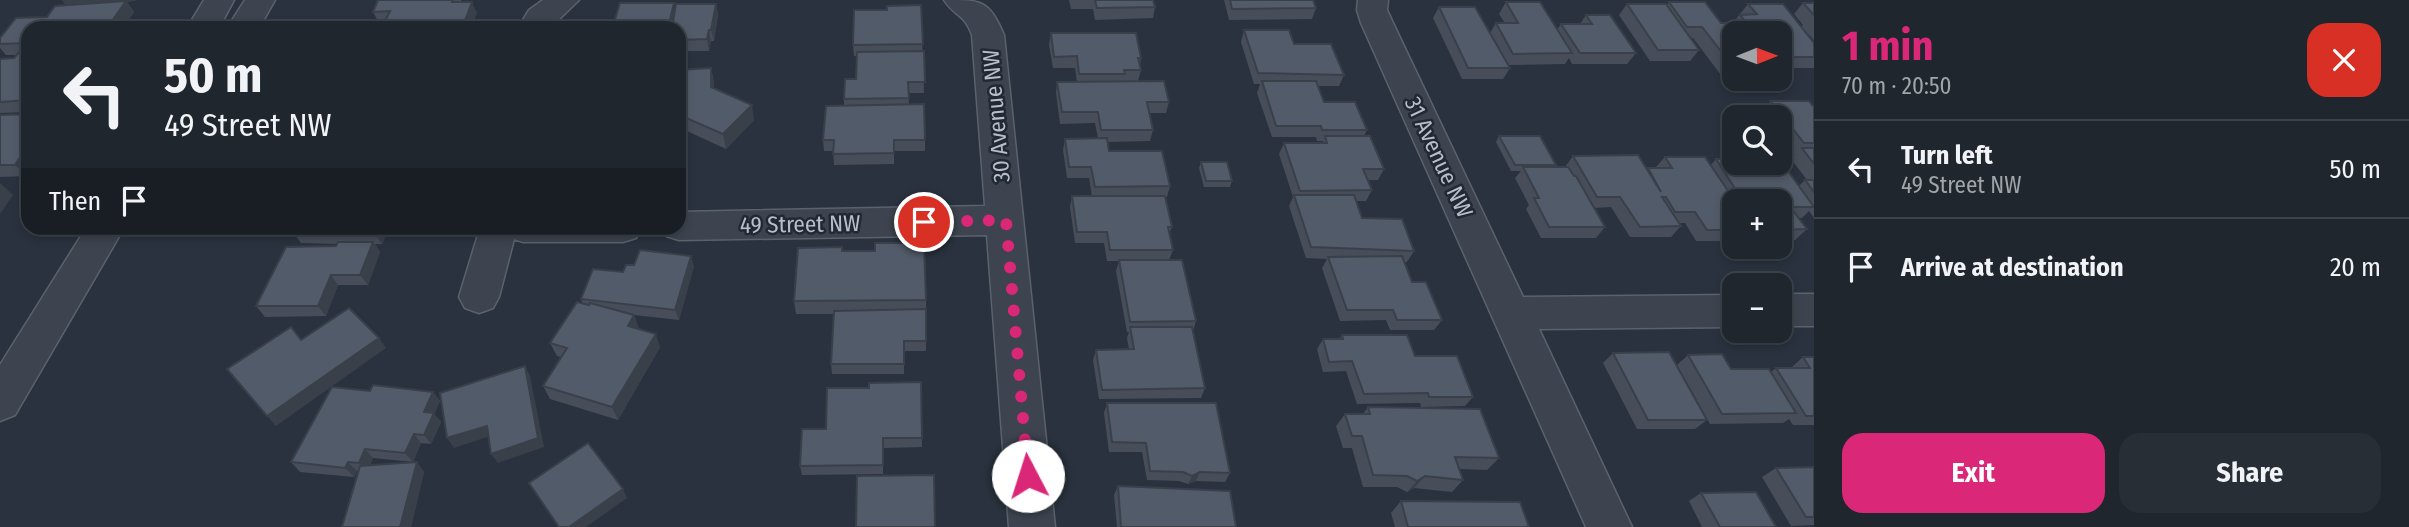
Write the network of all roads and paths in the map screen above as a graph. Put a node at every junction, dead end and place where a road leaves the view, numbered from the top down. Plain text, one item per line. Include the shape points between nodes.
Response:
1 (219, 0) edge
2 (260, 0) edge
3 (564, 0) edge
4 (1373, 0) edge
5 (964, 2) edge
6 (207, 21) edge
7 (247, 21) edge
8 (539, 21) edge
9 (1006, 220) junction
10 (686, 226) edge
11 (101, 235) edge
12 (496, 235) edge
13 (479, 297) dead end
14 (1792, 310) edge
15 (1814, 310) edge
16 (1722, 311) edge
17 (1512, 313) junction
18 (0, 401) edge
19 (1032, 527) edge
20 (1609, 527) edge

1 - 6 street
2 - 7 street
3 - 8 street
4 - 17 street, 31 Avenue NW via 1377,23
5 - 9 street, 30 Avenue NW via 980,14 988,35
9 - 10 street, 49 Street NW
9 - 19 street, 30 Avenue NW
11 - 18 street
12 - 13 street
14 - 15 street
16 - 17 street
17 - 20 street, 31 Avenue NW

